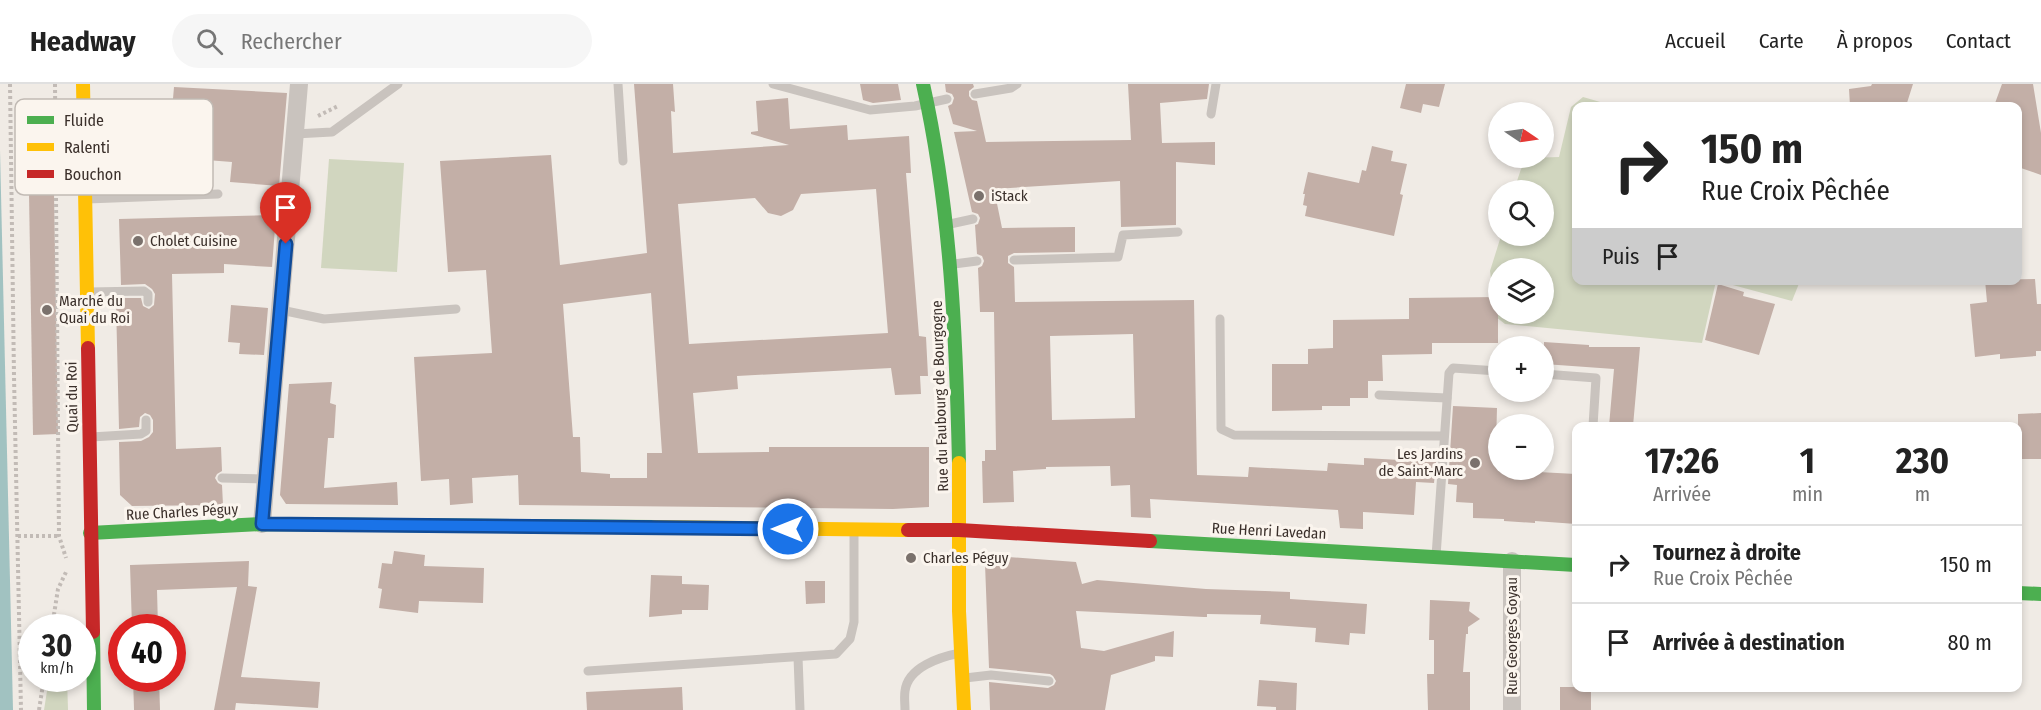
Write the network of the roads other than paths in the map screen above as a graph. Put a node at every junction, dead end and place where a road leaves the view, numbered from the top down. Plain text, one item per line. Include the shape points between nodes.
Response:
1 (83, 84) edge
2 (299, 84) edge
3 (398, 84) edge
4 (618, 84) edge
5 (773, 84) edge
6 (923, 84) edge
7 (1017, 84) edge
8 (1216, 84) edge
9 (975, 94) dead end
10 (83, 99) edge
11 (947, 99) dead end
12 (928, 103) junction
13 (1211, 114) dead end
14 (295, 134) junction
15 (623, 161) dead end
16 (213, 194) edge
17 (218, 194) dead end
18 (85, 195) edge
19 (191, 195) edge
20 (85, 199) junction
21 (973, 219) dead end
22 (947, 225) junction
23 (1178, 232) dead end
24 (1014, 260) dead end
25 (977, 261) dead end
26 (952, 264) junction
27 (87, 292) junction
28 (148, 302) dead end
29 (456, 309) dead end
30 (281, 310) junction
31 (1220, 320) dead end
32 (1488, 370) edge
33 (1554, 375) edge
34 (1378, 395) dead end
35 (1447, 398) junction
36 (146, 420) dead end
37 (1593, 422) edge
38 (1444, 436) junction
39 (89, 437) junction
40 (222, 478) dead end
41 (267, 479) junction
42 (262, 524) junction
43 (854, 530) junction
44 (959, 530) junction
45 (90, 533) junction
46 (1436, 556) junction
47 (1512, 561) junction
48 (1572, 565) edge
49 (2022, 593) edge
50 (2041, 594) edge
51 (962, 652) junction
52 (798, 657) junction
53 (588, 671) dead end
54 (963, 678) junction
55 (1049, 681) dead end
56 (94, 710) edge
57 (800, 710) edge
58 (905, 710) edge
59 (964, 710) edge
60 (1512, 710) edge

1 - 10 street, Quai du Roi
2 - 14 street
3 - 14 lane via 332,132
4 - 15 lane
5 - 12 lane via 870,110
6 - 12 street, Rue du Faubourg de Bourgogne
7 - 9 lane
8 - 13 lane
11 - 12 lane
12 - 22 street, Rue du Faubourg de Bourgogne
14 - 30 street
16 - 17 lane
18 - 20 street, Quai du Roi
19 - 20 lane
20 - 27 street, Quai du Roi
21 - 22 lane
22 - 26 street, Rue du Faubourg de Bourgogne
23 - 24 lane via 1123,235 1118,257
25 - 26 lane
26 - 44 street, Rue du Faubourg de Bourgogne
27 - 28 lane via 144,291
27 - 39 street, Quai du Roi
29 - 30 lane via 324,319
30 - 41 street
31 - 38 lane via 1221,429 1234,435
32 - 35 lane via 1453,368
33 - 37 lane via 1596,378
34 - 35 lane
35 - 38 lane
36 - 39 lane via 146,430 141,434
38 - 46 lane
39 - 45 street, Quai du Roi
40 - 41 lane
41 - 42 street
42 - 43 street, Rue Charles Péguy
42 - 45 street, Rue Charles Péguy
43 - 44 street, Rue Charles Péguy
43 - 52 lane via 854,622 850,639 836,654
44 - 46 street, Rue Henri Lavedan
44 - 51 street, Rue du Faubourg de Bourgogne
45 - 56 street, Quai du Roi
46 - 47 street, Rue Henri Lavedan
47 - 48 street, Rue Henri Lavedan
47 - 60 street, Rue Georges Goyau
49 - 50 street
51 - 54 street, Rue du Faubourg de Bourgogne
51 - 58 lane via 943,656 918,669 905,689
52 - 53 lane
52 - 57 lane
54 - 55 lane via 991,675
54 - 59 street, Rue du Faubourg de Bourgogne

